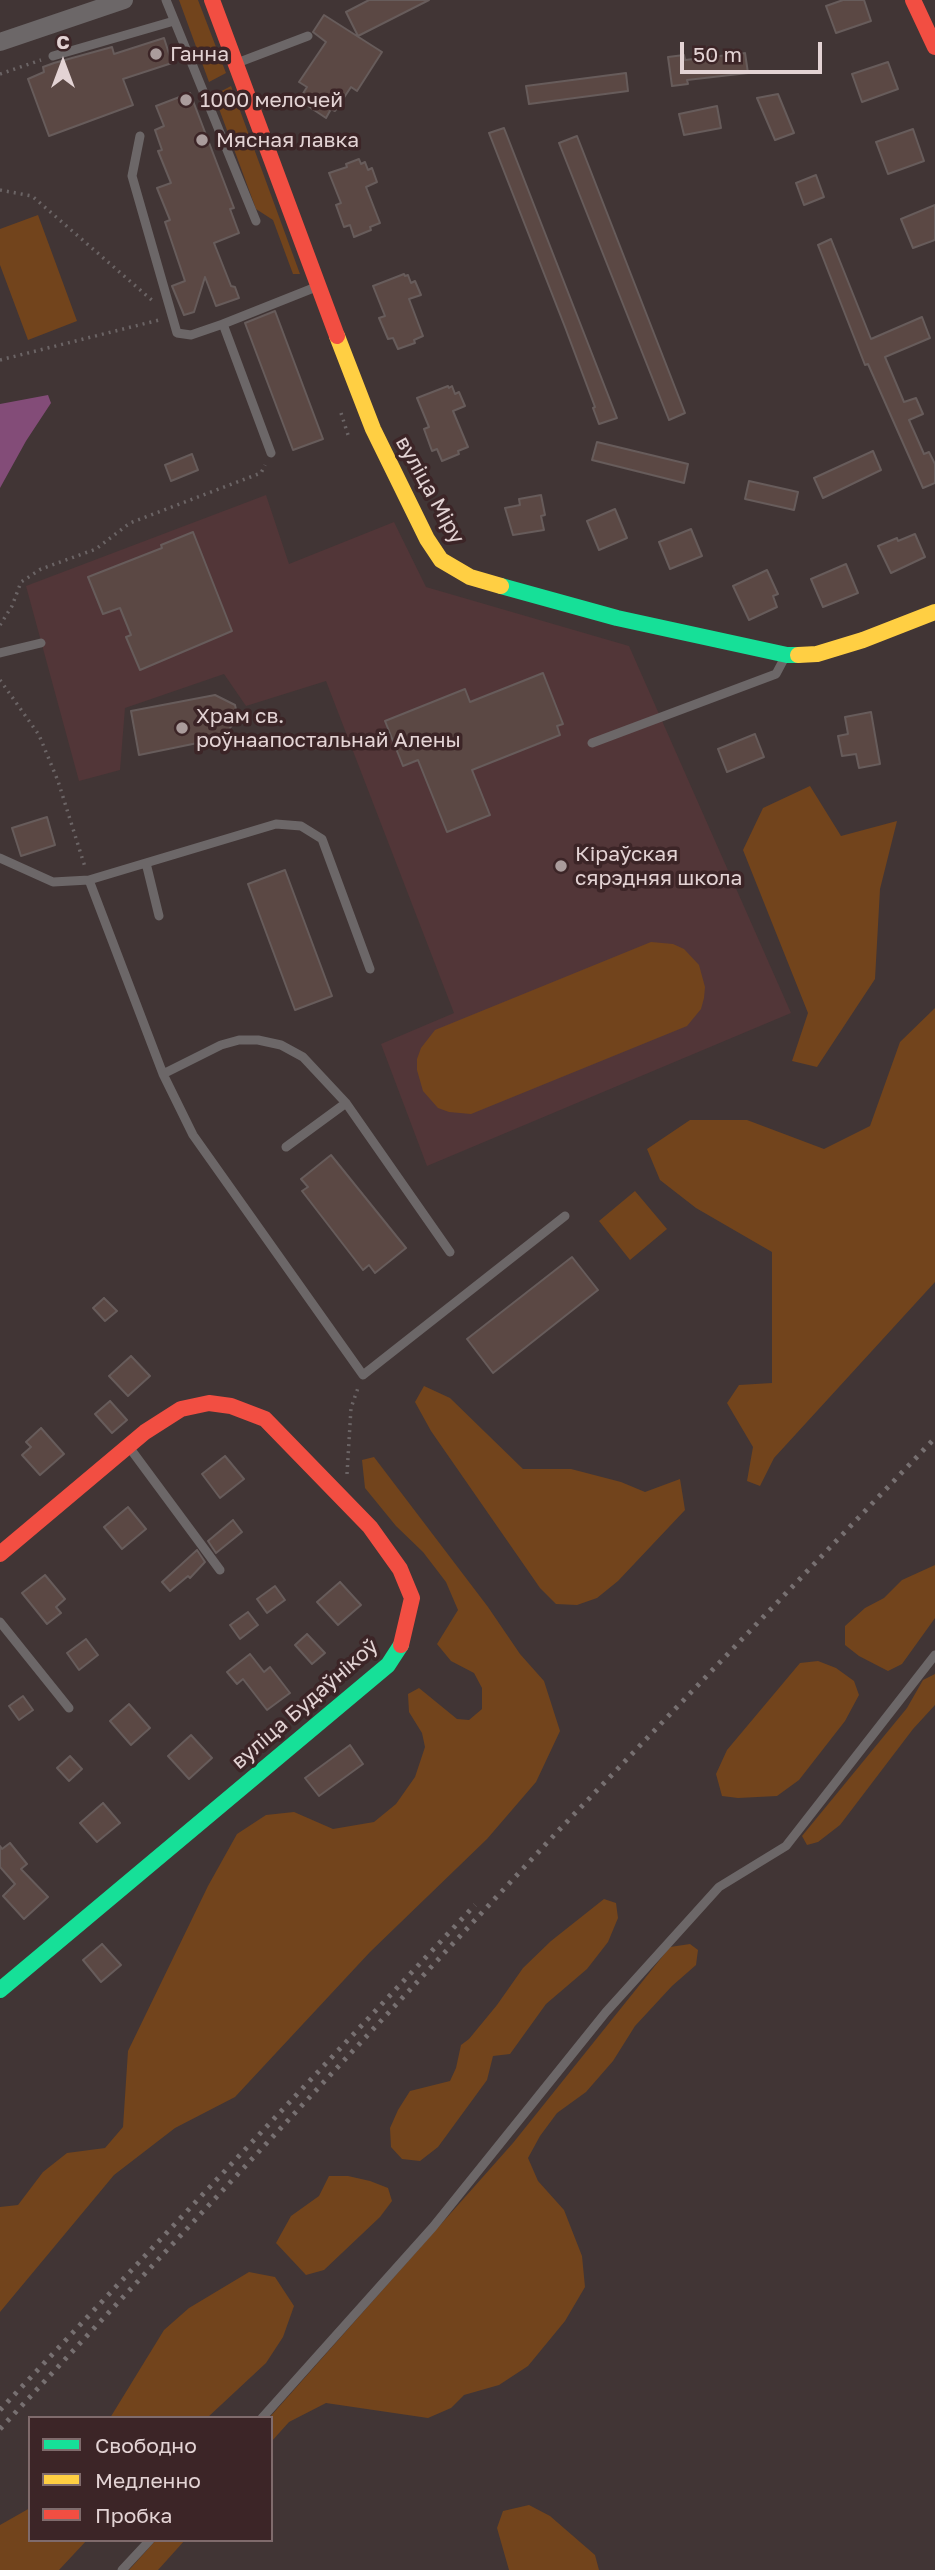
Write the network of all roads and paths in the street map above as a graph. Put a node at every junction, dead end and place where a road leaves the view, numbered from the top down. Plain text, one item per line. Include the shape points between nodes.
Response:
1 (124, 0) edge
2 (166, 0) edge
3 (212, 0) edge
4 (913, 0) edge
5 (174, 21) junction
6 (308, 36) dead end
7 (0, 42) edge
8 (935, 47) edge
9 (53, 56) joint
10 (235, 64) junction
11 (0, 74) edge
12 (140, 136) dead end
13 (0, 190) edge
14 (256, 221) dead end
15 (317, 286) junction
16 (171, 317) junction
17 (223, 324) junction
18 (0, 360) edge
19 (271, 453) joint
20 (935, 612) edge
21 (0, 625) edge
22 (41, 643) dead end
23 (0, 653) edge
24 (787, 655) junction
25 (0, 680) edge
26 (592, 743) dead end
27 (0, 858) edge
28 (146, 863) junction
29 (89, 880) junction
30 (159, 916) dead end
31 (370, 970) dead end
32 (163, 1074) junction
33 (346, 1103) junction
34 (286, 1147) dead end
35 (565, 1216) dead end
36 (450, 1252) dead end
37 (363, 1375) junction
38 (128, 1446) junction
39 (344, 1500) junction
40 (0, 1555) edge
41 (220, 1570) dead end
42 (0, 1622) edge
43 (935, 1655) edge
44 (69, 1708) dead end
45 (0, 1990) edge
46 (264, 2416) edge
47 (148, 2542) edge
48 (122, 2570) edge

1 - 7 street
2 - 5 lane
3 - 10 street, вуліца Міру
4 - 8 street
5 - 9 lane
5 - 14 lane
6 - 10 lane
9 - 11 path
10 - 15 street, вуліца Міру
12 - 16 lane via 132,176
13 - 16 path via 32,196
15 - 17 lane
15 - 24 street, вуліца Міру via 373,429 441,560 470,577 617,618
16 - 17 lane via 177,333 191,335
16 - 18 path
17 - 19 lane
19 - 21 path via 261,473 130,523 96,549 41,569 21,582
20 - 24 street, вуліца Міру via 817,654
22 - 23 lane
24 - 26 lane via 776,674
25 - 29 path via 39,735
27 - 29 lane via 53,882
28 - 29 lane
28 - 30 lane
28 - 31 lane via 276,824 301,826 322,839
29 - 32 lane
32 - 33 lane via 221,1045 258,1040 303,1057
32 - 37 lane via 193,1135
33 - 34 lane
33 - 36 lane
35 - 37 lane
37 - 39 path via 351,1408
38 - 39 street, вуліца Будаўнікоў via 181,1409 209,1403 231,1406 265,1419
38 - 40 street, вуліца Будаўнікоў
38 - 41 lane
39 - 45 street, вуліца Будаўнікоў via 400,1569 412,1598 403,1642 387,1665
42 - 44 lane
43 - 46 lane via 786,1846 719,1887 606,2012 433,2227
47 - 48 lane

